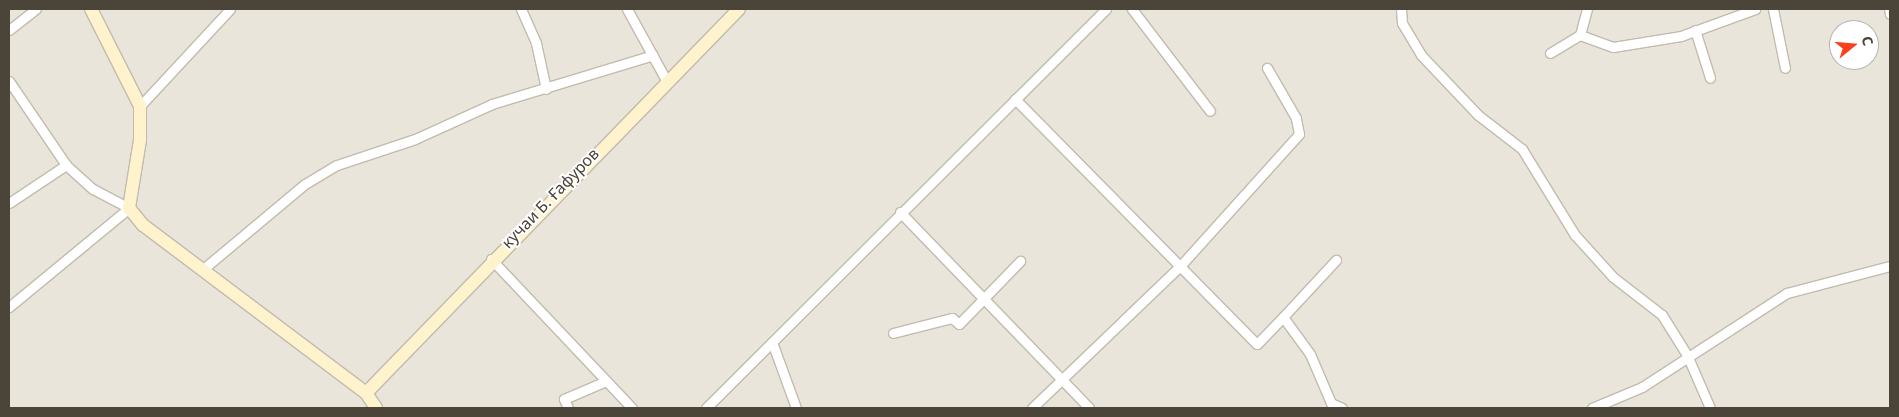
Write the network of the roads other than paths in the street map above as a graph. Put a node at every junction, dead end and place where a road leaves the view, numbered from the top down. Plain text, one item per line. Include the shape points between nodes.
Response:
1 (36, 9) edge
2 (91, 9) edge
3 (230, 9) edge
4 (521, 9) edge
5 (627, 9) edge
6 (1106, 9) edge
7 (1132, 9) edge
8 (1401, 9) edge
9 (1587, 9) edge
10 (1755, 9) edge
11 (1773, 9) edge
12 (1889, 9) edge
13 (734, 11) edge
14 (1890, 14) edge
15 (9, 30) edge
16 (1695, 30) junction
17 (1580, 35) junction
18 (1550, 53) dead end
19 (653, 56) junction
20 (1268, 68) dead end
21 (1785, 68) dead end
22 (1710, 78) dead end
23 (666, 80) junction
24 (9, 81) edge
25 (546, 89) junction
26 (1015, 99) junction
27 (140, 106) junction
28 (1210, 111) dead end
29 (66, 166) junction
30 (9, 203) edge
31 (129, 208) junction
32 (900, 212) junction
33 (491, 259) junction
34 (1336, 260) dead end
35 (1020, 261) dead end
36 (1182, 264) junction
37 (1890, 266) edge
38 (202, 270) junction
39 (984, 299) junction
40 (9, 307) edge
41 (1284, 316) junction
42 (893, 333) dead end
43 (772, 342) junction
44 (1687, 356) junction
45 (1060, 379) junction
46 (606, 381) junction
47 (366, 393) junction
48 (376, 408) edge
49 (568, 408) edge
50 (632, 408) edge
51 (706, 408) edge
52 (796, 408) edge
53 (1032, 408) edge
54 (1089, 408) edge
55 (1342, 408) edge
56 (1592, 408) edge
57 (1710, 408) edge

1 - 15 street
2 - 27 main road
3 - 27 street
4 - 25 street via 536,43
5 - 19 street
6 - 26 street
7 - 28 street
8 - 44 street via 1402,23 1420,55 1478,115 1522,149 1575,235 1614,277 1662,315
9 - 17 street
10 - 16 street
11 - 21 street
12 - 14 street
13 - 23 main road, кучаи Б. Ғафуров
16 - 17 street via 1613,47
16 - 22 street
17 - 18 street
19 - 23 street
19 - 25 street
20 - 36 street via 1296,118 1299,134
23 - 33 main road, кучаи Б. Ғафуров
24 - 29 street
25 - 38 street via 492,104 415,139 337,165 305,184
26 - 32 street
26 - 36 street
27 - 31 main road via 140,140
29 - 30 street
29 - 31 street via 92,189
31 - 38 main road via 143,225
31 - 40 street
32 - 39 street
32 - 43 street
33 - 46 street
33 - 47 main road, кучаи Б. Ғафуров
34 - 41 street
35 - 39 street
36 - 41 street via 1257,344
36 - 45 street
37 - 44 street via 1787,293
38 - 47 main road
39 - 42 street via 958,324 952,318
39 - 45 street
41 - 55 street via 1310,354 1331,403
43 - 51 street
43 - 52 street
44 - 56 street via 1642,387
44 - 57 street
45 - 53 street
45 - 54 street
46 - 49 street via 564,399
46 - 50 street
47 - 48 main road

